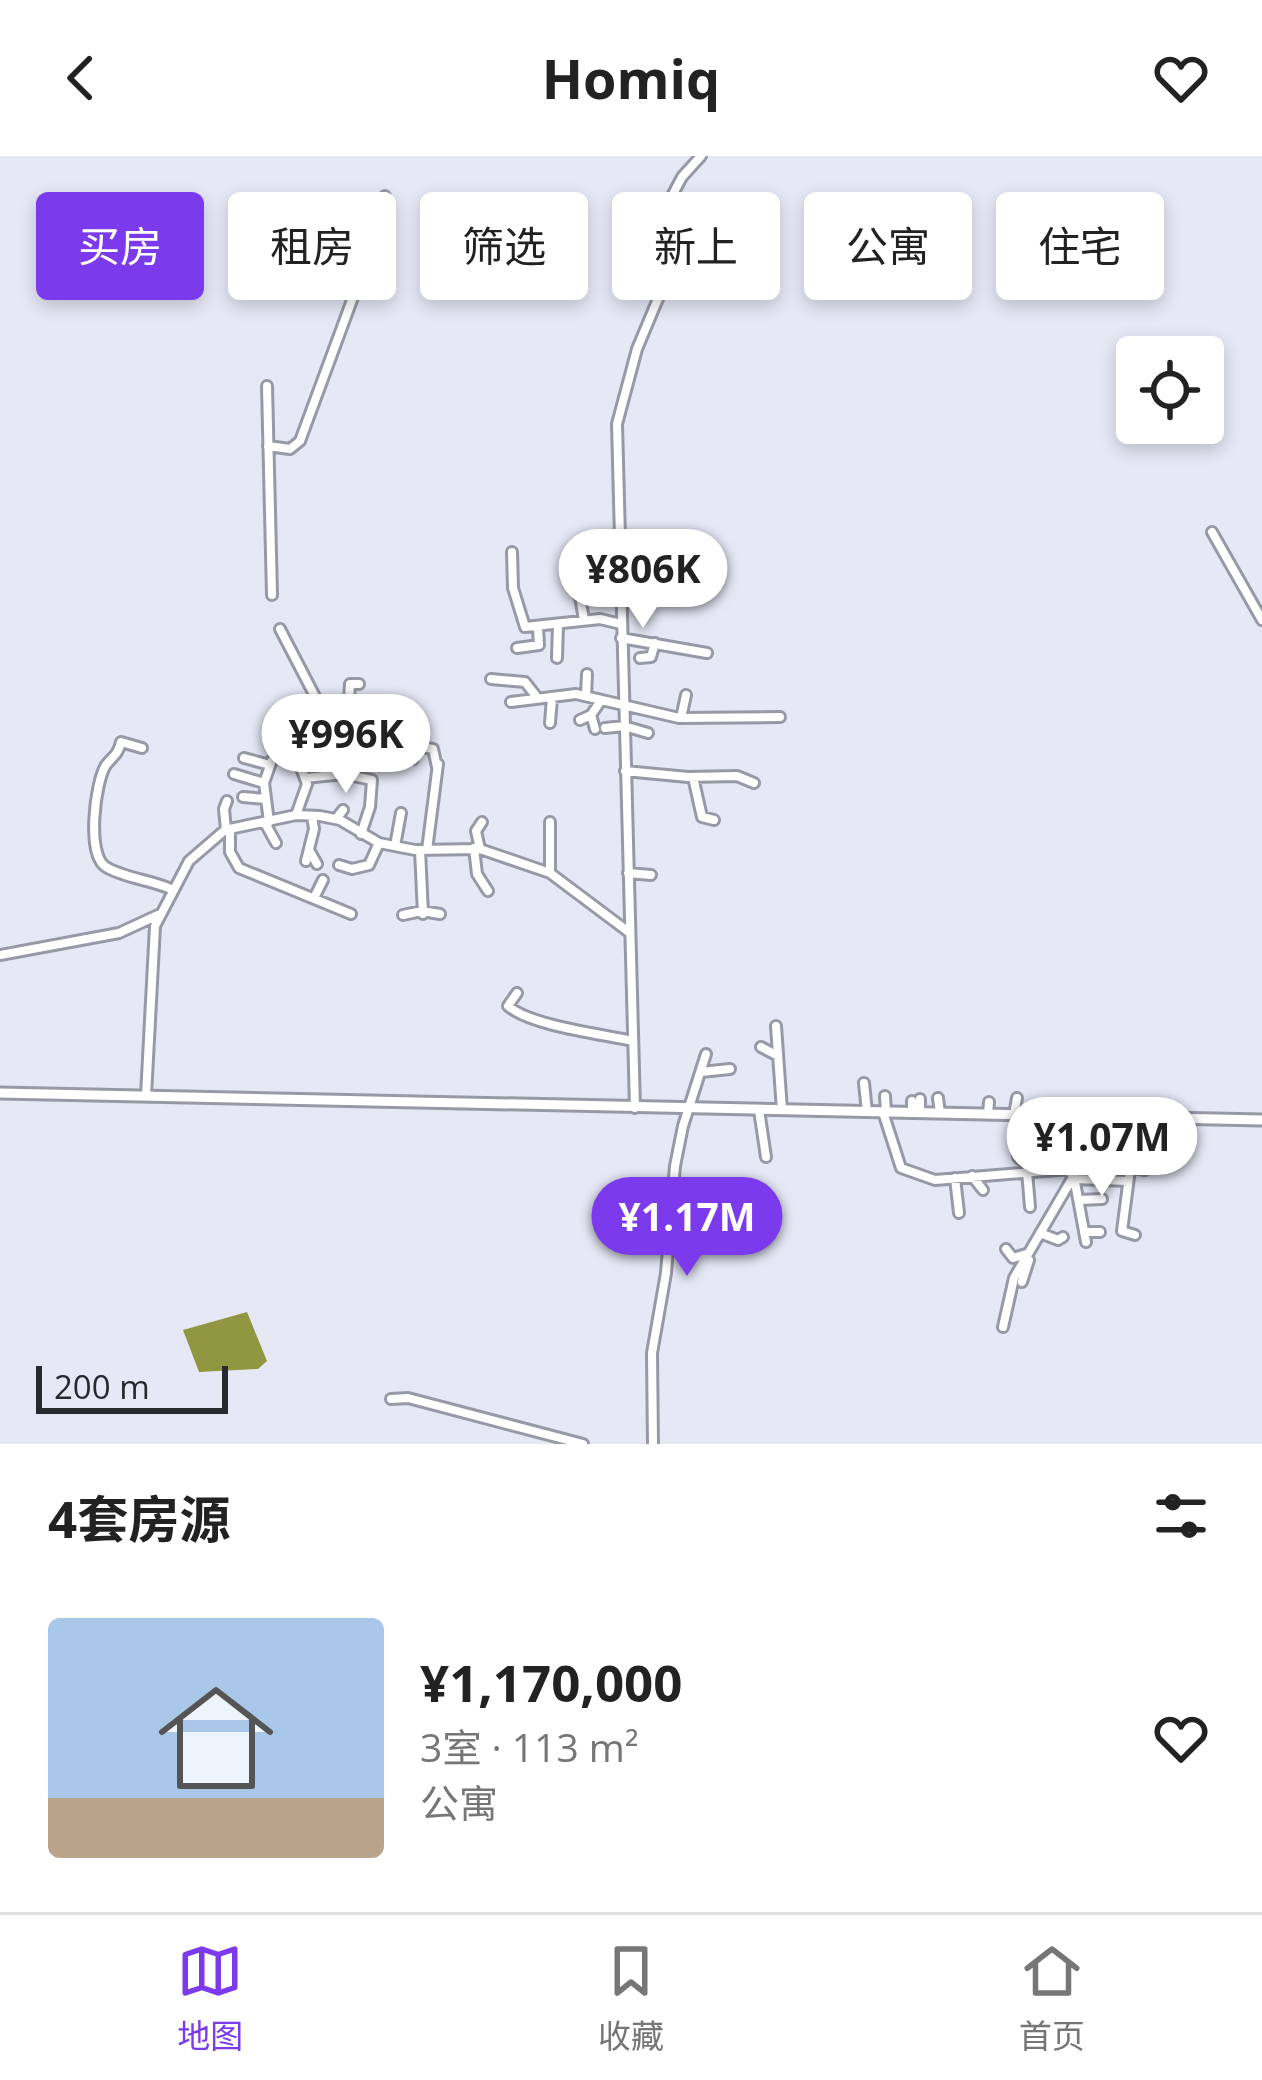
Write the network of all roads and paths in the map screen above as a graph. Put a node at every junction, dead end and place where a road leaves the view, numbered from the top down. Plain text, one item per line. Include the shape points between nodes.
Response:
1 (701, 156) edge
2 (352, 300) edge
3 (267, 386) dead end
4 (268, 446) junction
5 (1212, 532) dead end
6 (512, 552) dead end
7 (620, 570) junction
8 (580, 571) dead end
9 (665, 575) dead end
10 (579, 590) dead end
11 (272, 596) dead end
12 (584, 620) junction
13 (1262, 620) edge
14 (621, 623) junction
15 (558, 625) junction
16 (538, 628) junction
17 (280, 629) dead end
18 (621, 638) junction
19 (655, 643) junction
20 (517, 648) dead end
21 (707, 652) dead end
22 (557, 658) dead end
23 (640, 658) dead end
24 (587, 674) dead end
25 (536, 675) dead end
26 (491, 679) dead end
27 (359, 684) dead end
28 (533, 694) junction
29 (686, 695) dead end
30 (586, 696) junction
31 (551, 698) junction
32 (511, 702) dead end
33 (601, 702) junction
34 (623, 706) junction
35 (591, 715) junction
36 (681, 718) junction
37 (780, 718) dead end
38 (580, 720) dead end
39 (550, 723) dead end
40 (336, 724) dead end
41 (348, 725) junction
42 (624, 726) junction
43 (648, 733) dead end
44 (346, 747) junction
45 (142, 748) dead end
46 (427, 748) dead end
47 (244, 758) dead end
48 (625, 771) junction
49 (234, 774) dead end
50 (340, 775) junction
51 (693, 777) junction
52 (305, 778) junction
53 (754, 782) dead end
54 (264, 783) junction
55 (382, 795) dead end
56 (243, 797) dead end
57 (266, 800) junction
58 (227, 801) dead end
59 (370, 804) junction
60 (343, 810) dead end
61 (401, 813) dead end
62 (296, 815) junction
63 (312, 816) junction
64 (336, 820) junction
65 (714, 820) dead end
66 (267, 822) junction
67 (482, 822) dead end
68 (550, 822) dead end
69 (228, 829) junction
70 (361, 834) junction
71 (276, 843) dead end
72 (379, 843) junction
73 (395, 846) junction
74 (477, 848) junction
75 (424, 850) junction
76 (312, 862) dead end
77 (339, 865) dead end
78 (550, 873) junction
79 (628, 873) junction
80 (651, 875) dead end
81 (322, 880) dead end
82 (171, 889) junction
83 (488, 891) dead end
84 (315, 896) junction
85 (423, 913) junction
86 (351, 914) dead end
87 (440, 914) dead end
88 (158, 915) junction
89 (403, 915) dead end
90 (632, 937) junction
91 (0, 955) edge
92 (517, 993) dead end
93 (776, 1026) dead end
94 (633, 1041) junction
95 (761, 1047) dead end
96 (706, 1054) dead end
97 (778, 1056) junction
98 (730, 1069) dead end
99 (700, 1072) junction
100 (864, 1083) dead end
101 (0, 1093) edge
102 (146, 1096) junction
103 (885, 1096) dead end
104 (938, 1098) dead end
105 (1017, 1098) dead end
106 (635, 1108) junction
107 (688, 1108) junction
108 (760, 1110) junction
109 (782, 1110) junction
110 (867, 1112) junction
111 (884, 1112) junction
112 (940, 1113) junction
113 (1014, 1115) junction
114 (1130, 1117) junction
115 (1040, 1120) junction
116 (1262, 1120) edge
117 (766, 1157) dead end
118 (1113, 1164) dead end
119 (1026, 1167) junction
120 (1129, 1167) junction
121 (1145, 1170) dead end
122 (1074, 1175) junction
123 (972, 1176) junction
124 (955, 1178) junction
125 (1128, 1181) junction
126 (983, 1190) dead end
127 (1102, 1199) dead end
128 (1079, 1200) junction
129 (959, 1213) dead end
130 (1043, 1228) junction
131 (1100, 1232) dead end
132 (1135, 1235) dead end
133 (1064, 1237) dead end
134 (1006, 1249) dead end
135 (1029, 1250) junction
136 (1022, 1282) dead end
137 (1003, 1327) dead end
138 (391, 1399) dead end
139 (583, 1444) edge
140 (653, 1444) edge

1 - 7 street via 664,211 660,294 617,424
2 - 4 street via 300,441 290,449
3 - 4 street
4 - 11 street
5 - 13 street
6 - 16 street via 522,621
7 - 8 street
7 - 9 street
7 - 14 street
10 - 12 street
12 - 14 street
12 - 15 street
14 - 18 street
15 - 16 street
15 - 22 street
16 - 20 street via 539,645
17 - 52 street via 325,705 301,768
18 - 19 street
18 - 34 street
19 - 21 street
19 - 23 street via 651,657
24 - 30 street
25 - 28 street
26 - 28 street via 521,681
27 - 41 street via 350,684
28 - 31 street
28 - 32 street
29 - 36 street
30 - 31 street
30 - 33 street
31 - 39 street
33 - 34 street
33 - 35 street
34 - 36 street
34 - 42 street
35 - 38 street
35 - 42 street via 600,729
36 - 37 street
40 - 41 street
41 - 44 street
41 - 44 street via 384,725 395,716 406,719 412,740 410,757
42 - 43 street
42 - 48 street
44 - 50 street
45 - 82 street via 121,742 105,767 93,846 109,869
46 - 75 street via 438,766
47 - 54 street via 271,763
48 - 51 street
48 - 79 street
49 - 54 street
50 - 52 street
50 - 59 street via 370,779
51 - 53 street
51 - 65 street via 702,817
52 - 62 street
54 - 57 street
55 - 59 street
56 - 57 street
57 - 66 street
58 - 69 street
59 - 70 street
60 - 64 street
61 - 73 street
62 - 63 street
62 - 66 street
63 - 64 street
63 - 76 street
64 - 70 street
66 - 69 street
66 - 71 street
67 - 74 street
68 - 78 street
69 - 82 street via 189,861
69 - 84 street via 236,866
70 - 72 street
72 - 73 street
72 - 77 street via 360,871
73 - 75 street
74 - 75 street
74 - 78 street
74 - 83 street via 476,871
75 - 85 street
78 - 90 street
79 - 80 street
79 - 90 street
81 - 84 street
82 - 88 street
84 - 86 street
85 - 87 street
85 - 89 street
88 - 91 street via 119,933
88 - 102 street
90 - 94 street
92 - 94 street via 508,1006 519,1014
93 - 97 street
94 - 106 street
95 - 97 street
96 - 99 street
97 - 109 street
98 - 99 street
99 - 107 street
100 - 110 street
101 - 102 street
102 - 106 street
103 - 111 street
104 - 112 street
105 - 113 street
106 - 107 street
107 - 108 street
107 - 140 street via 652,1353
108 - 109 street
108 - 117 street
109 - 110 street
110 - 111 street
111 - 112 street via 916,1106
111 - 124 street via 903,1171
112 - 113 street via 989,1108
113 - 115 street
114 - 115 street
114 - 116 street
114 - 120 street
115 - 119 street via 1017,1144
115 - 122 street
118 - 120 street
119 - 122 street
119 - 123 street
119 - 130 street
120 - 121 street
120 - 125 street
122 - 125 street
122 - 128 street
122 - 130 street
123 - 124 street
123 - 126 street
124 - 129 street
125 - 132 street via 1122,1232
127 - 128 street
128 - 131 street via 1085,1237
130 - 133 street
130 - 135 street
134 - 135 street via 1013,1258
135 - 136 street
135 - 137 street
138 - 139 street

